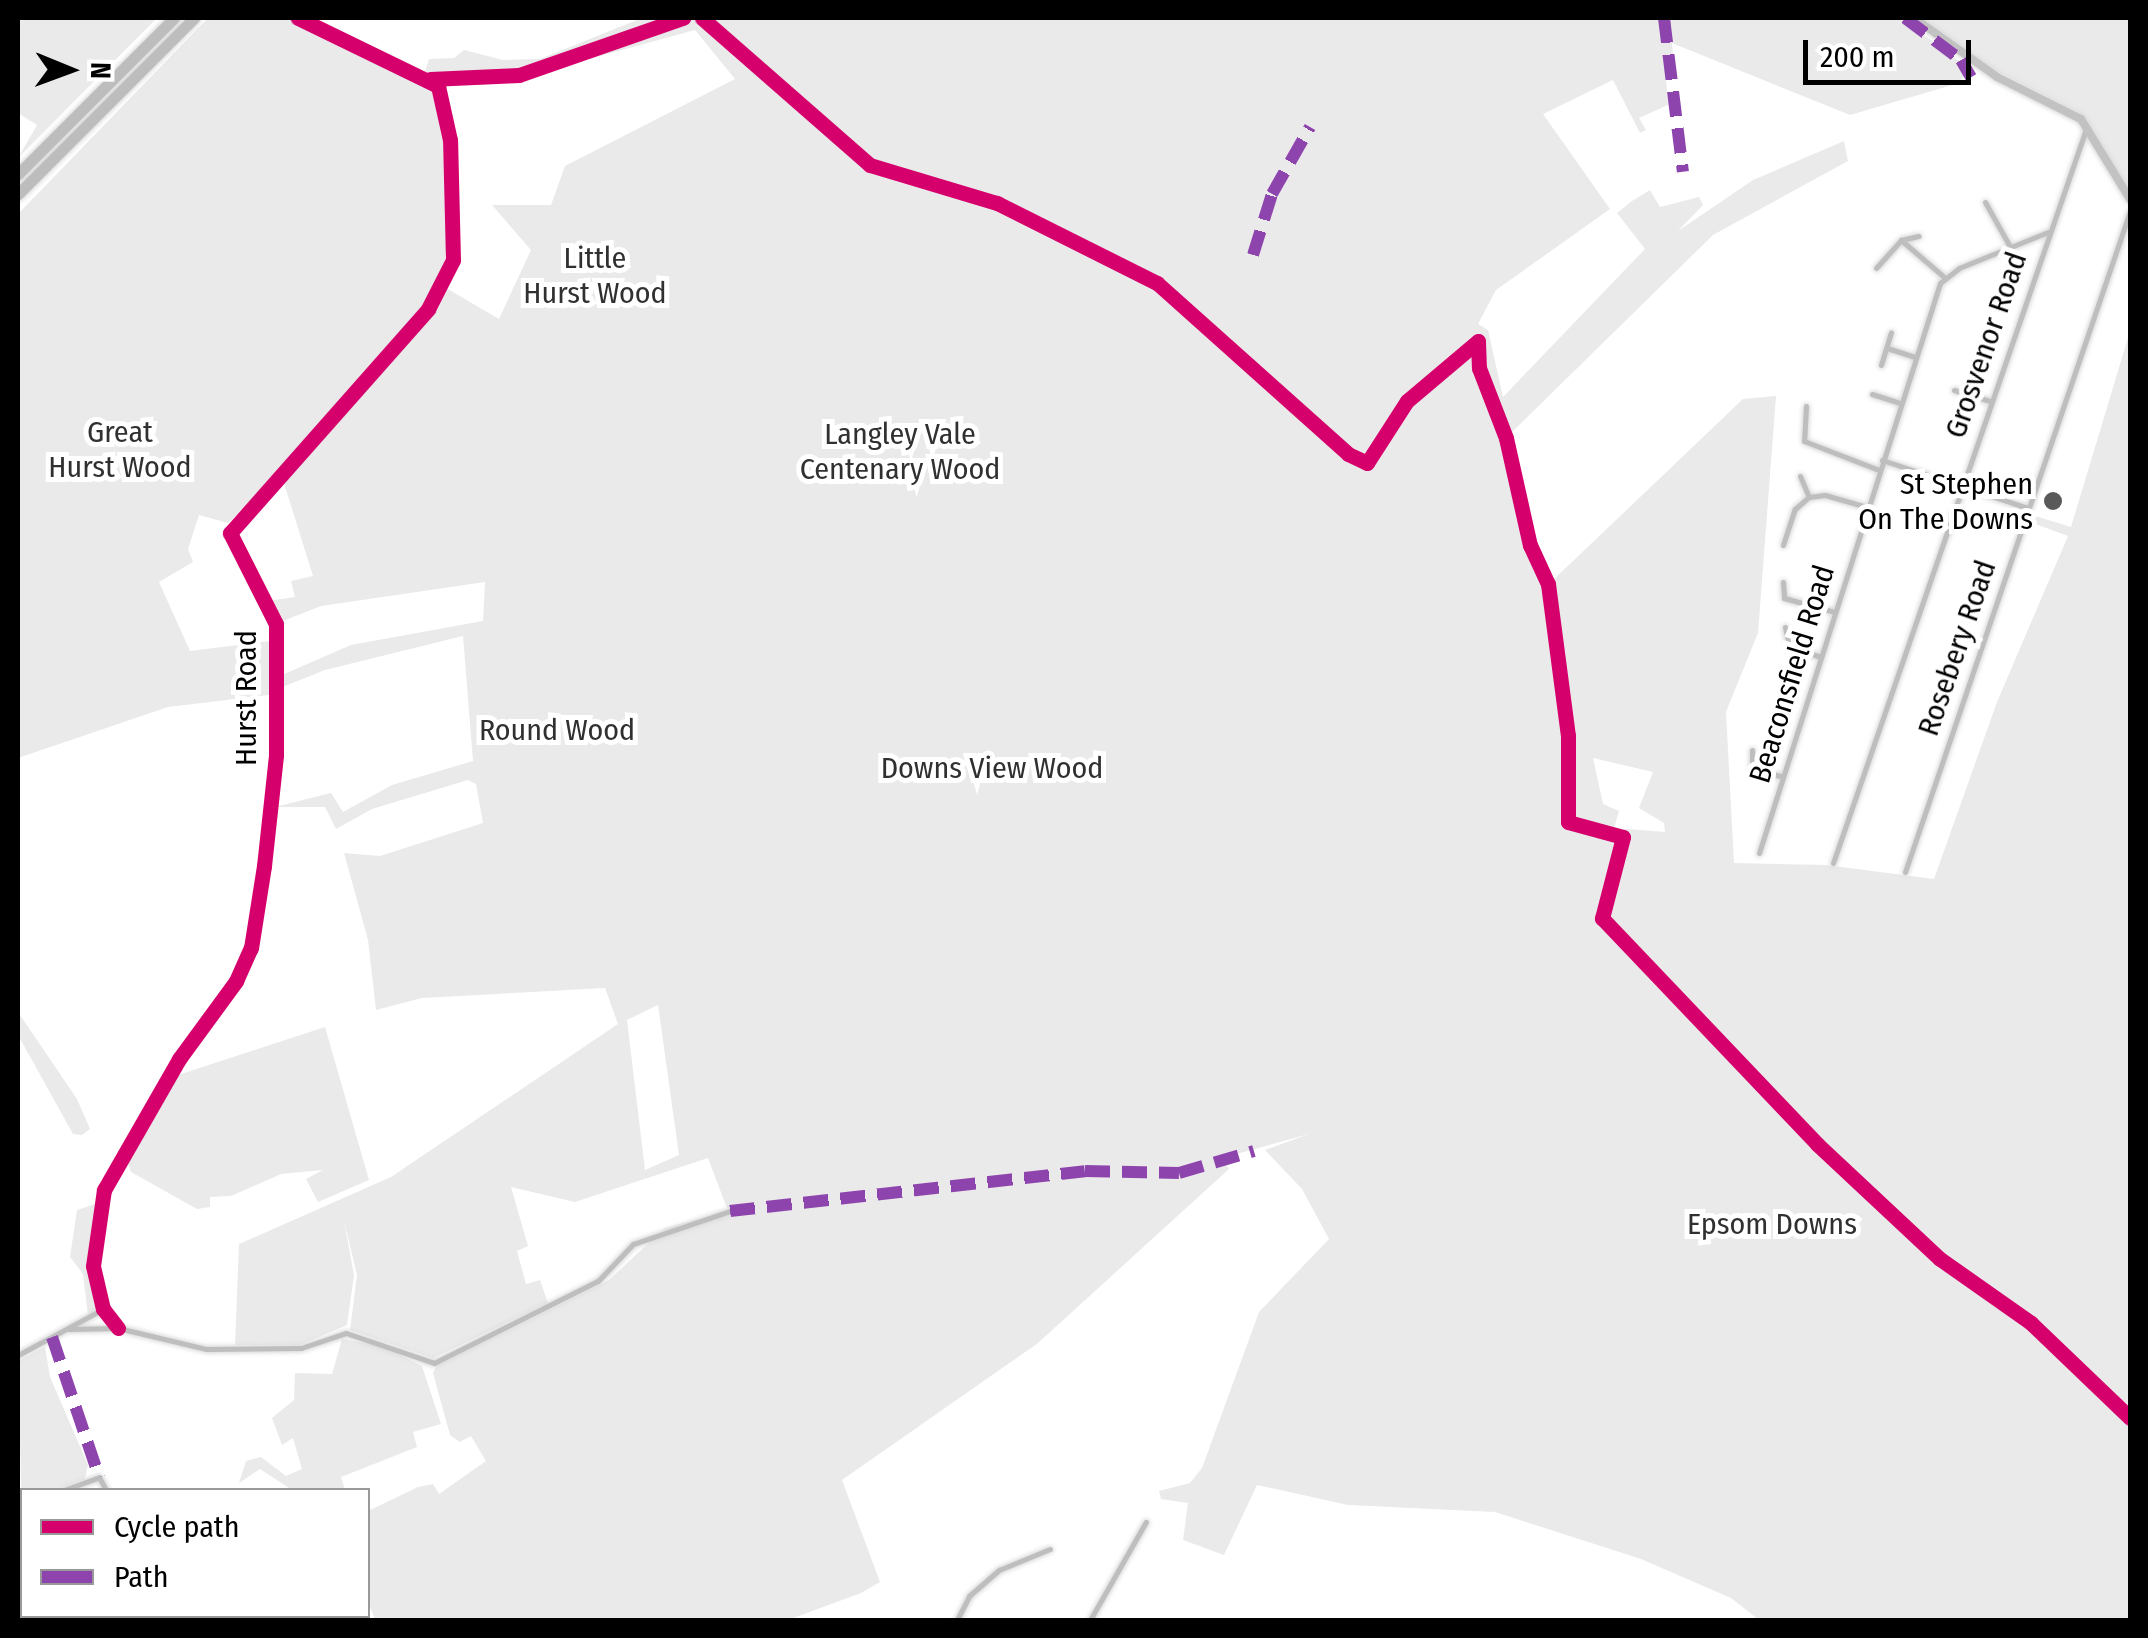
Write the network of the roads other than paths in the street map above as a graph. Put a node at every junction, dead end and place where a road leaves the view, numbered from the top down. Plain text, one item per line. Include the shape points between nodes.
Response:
1 (174, 18) edge
2 (194, 18) edge
3 (298, 18) edge
4 (683, 18) edge
5 (1914, 18) edge
6 (430, 79) junction
7 (450, 80) junction
8 (442, 95) junction
9 (2088, 127) junction
10 (18, 174) edge
11 (18, 194) edge
12 (2130, 198) edge
13 (1985, 202) dead end
14 (2130, 212) edge
15 (2048, 232) junction
16 (1919, 236) dead end
17 (1901, 240) junction
18 (2009, 246) junction
19 (1876, 268) dead end
20 (1944, 277) junction
21 (1891, 333) dead end
22 (1886, 348) junction
23 (1915, 357) junction
24 (1881, 365) dead end
25 (1954, 390) dead end
26 (1872, 394) dead end
27 (1990, 402) junction
28 (1900, 403) junction
29 (1806, 406) dead end
30 (1882, 460) junction
31 (1879, 470) junction
32 (1800, 476) dead end
33 (1962, 485) junction
34 (1808, 497) junction
35 (1868, 507) junction
36 (2028, 508) junction
37 (1782, 546) dead end
38 (1783, 582) dead end
39 (1835, 612) junction
40 (1785, 627) dead end
41 (1790, 646) junction
42 (1784, 653) dead end
43 (1821, 657) junction
44 (1752, 750) dead end
45 (1783, 777) junction
46 (1759, 853) dead end
47 (1832, 863) dead end
48 (1906, 872) dead end
49 (730, 1211) dead end
50 (100, 1312) junction
51 (104, 1326) junction
52 (69, 1328) junction
53 (118, 1328) junction
54 (18, 1355) edge
55 (70, 1488) edge
56 (105, 1488) edge
57 (1146, 1522) dead end
58 (1050, 1549) dead end
59 (957, 1620) edge
60 (1090, 1620) edge

1 - 10 highway
2 - 11 highway
3 - 6 street
4 - 7 street via 520,75
5 - 9 street
6 - 7 street
6 - 8 street
7 - 8 street
8 - 50 street, Hurst Road via 454,211 445,281 428,309 230,532 276,624 276,755 256,920 236,981 179,1059 104,1190 93,1266
9 - 12 street
9 - 15 street, Grosvenor Road
13 - 18 street
14 - 36 street, Rosebery Road
15 - 18 street
15 - 27 street, Grosvenor Road
16 - 17 street
17 - 19 street
17 - 20 street
18 - 20 street
20 - 23 street, Beaconsfield Road
21 - 22 street
22 - 23 street
22 - 24 street
23 - 28 street, Beaconsfield Road
25 - 27 street
26 - 28 street
27 - 33 street, Grosvenor Road
28 - 30 street, Beaconsfield Road
29 - 31 street via 1806,443
30 - 31 street, Beaconsfield Road
30 - 33 street
31 - 35 street, Beaconsfield Road
32 - 34 street
33 - 36 street
33 - 47 street, Grosvenor Road
34 - 35 street
34 - 37 street via 1795,509
35 - 39 street, Beaconsfield Road
36 - 48 street, Rosebery Road
38 - 39 street via 1784,598
39 - 43 street, Beaconsfield Road
40 - 41 street
41 - 42 street
41 - 43 street
43 - 45 street, Beaconsfield Road
44 - 45 street via 1752,769
45 - 46 street, Beaconsfield Road
49 - 53 street via 633,1244 598,1281 434,1363 346,1333 301,1348 206,1349
50 - 51 street
50 - 52 street
50 - 53 street
51 - 52 street
51 - 53 street
52 - 54 street
55 - 56 street via 100,1477
57 - 60 street
58 - 59 street via 998,1570 969,1596

